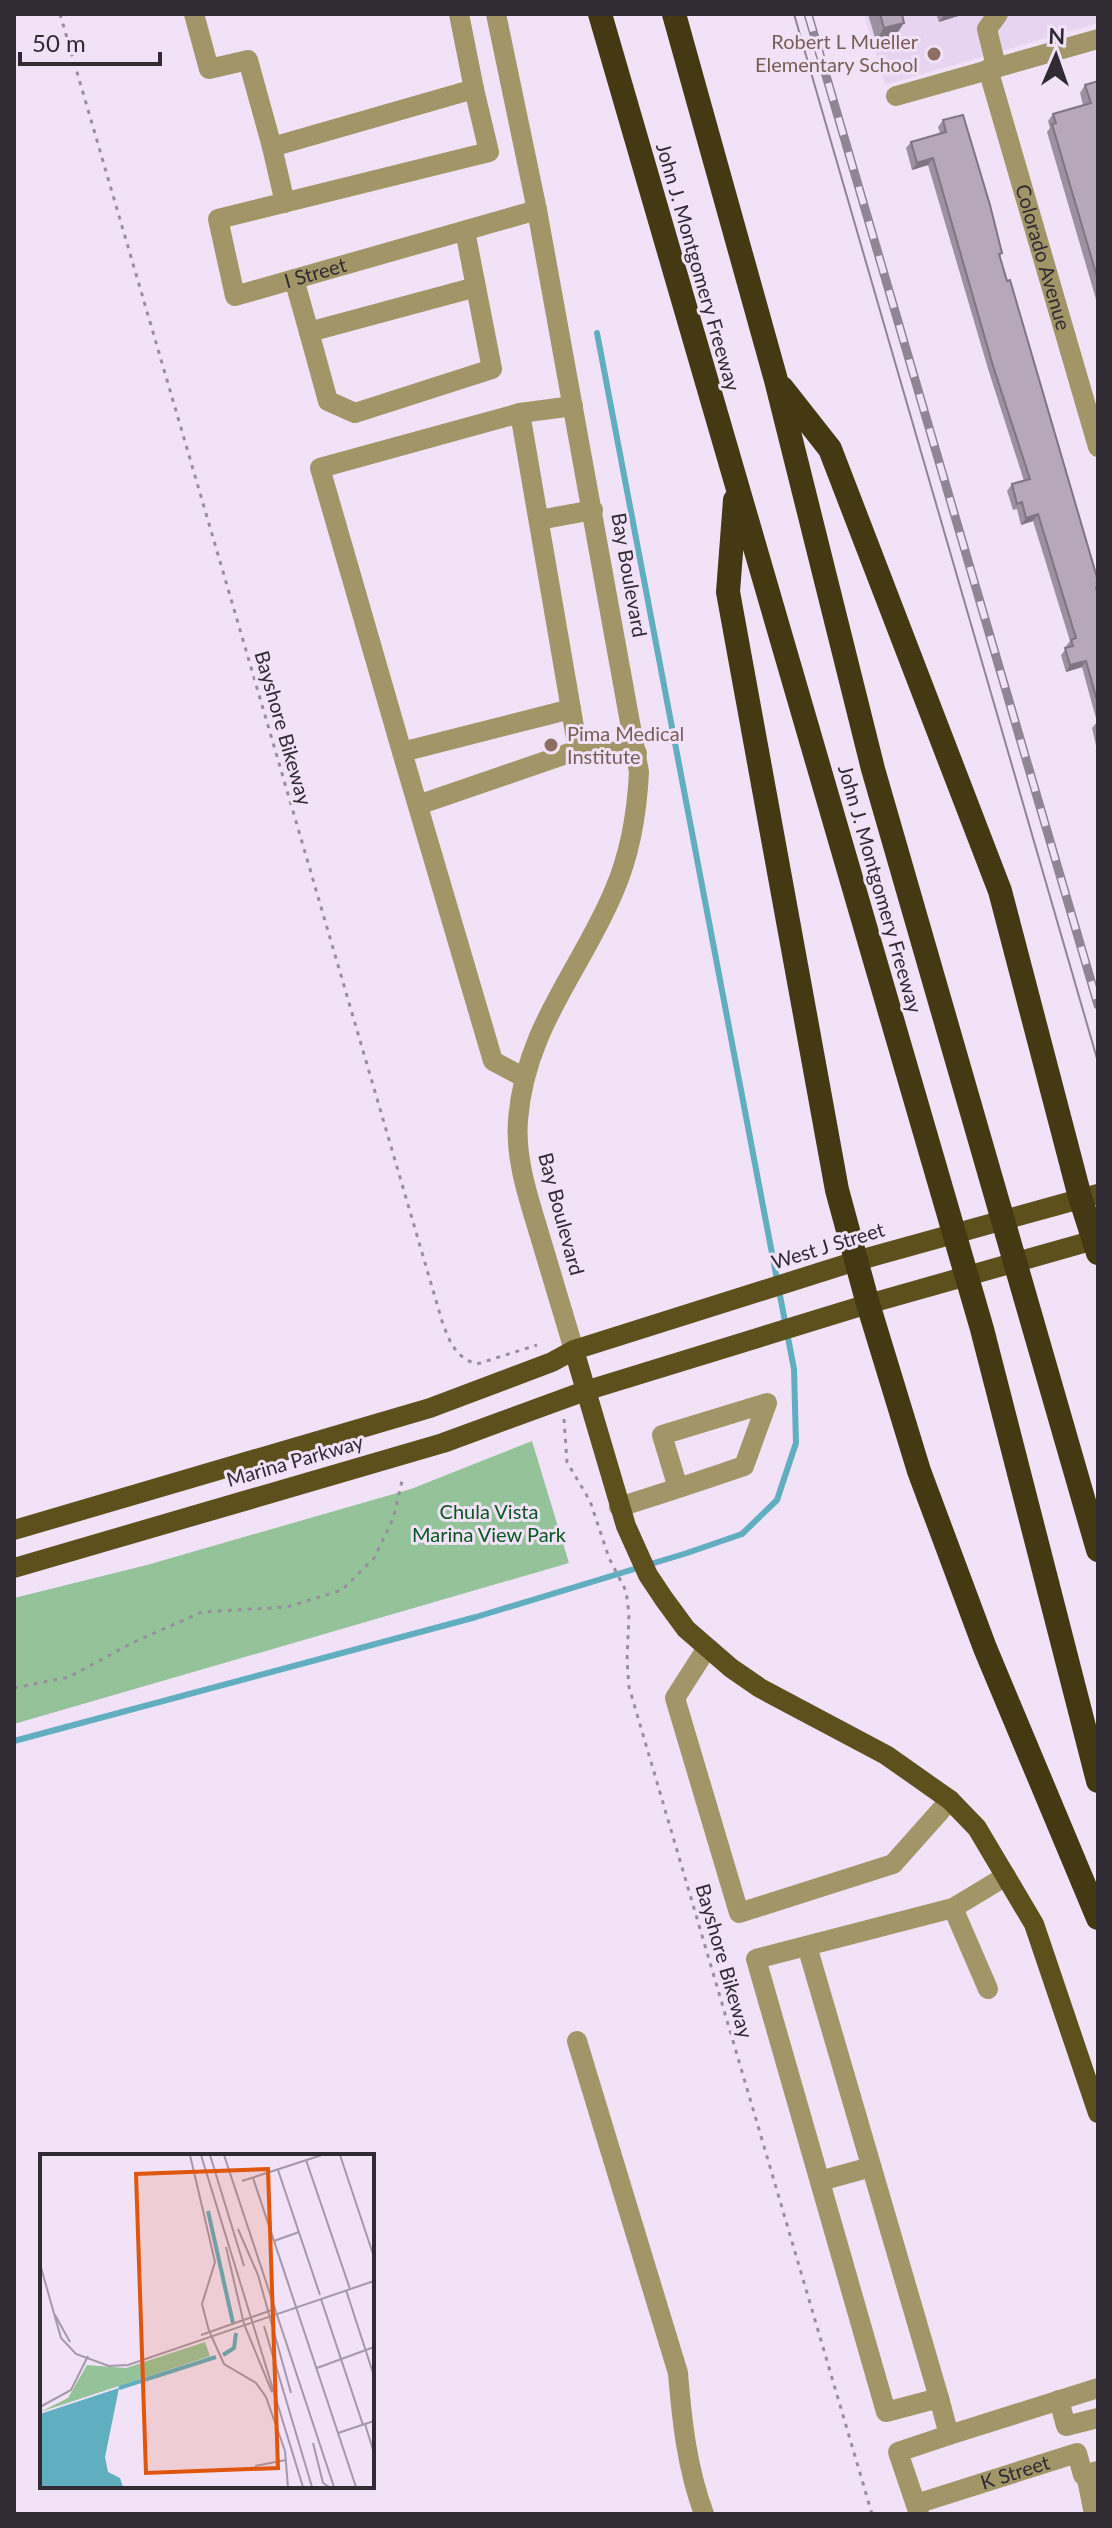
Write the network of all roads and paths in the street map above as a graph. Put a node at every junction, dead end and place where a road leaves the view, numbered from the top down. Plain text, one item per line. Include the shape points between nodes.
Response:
1 (60, 14) edge
2 (194, 14) edge
3 (459, 14) edge
4 (496, 14) edge
5 (600, 14) edge
6 (674, 14) edge
7 (998, 14) edge
8 (1098, 39) edge
9 (992, 68) junction
10 (474, 89) junction
11 (896, 96) dead end
12 (272, 147) junction
13 (285, 203) junction
14 (537, 210) junction
15 (465, 231) junction
16 (294, 279) junction
17 (476, 287) junction
18 (309, 332) junction
19 (776, 380) junction
20 (573, 406) junction
21 (520, 413) junction
22 (1098, 447) edge
23 (736, 483) junction
24 (593, 510) junction
25 (539, 520) junction
26 (571, 709) junction
27 (578, 750) junction
28 (402, 752) junction
29 (637, 753) junction
30 (418, 805) junction
31 (525, 1078) junction
32 (1089, 1196) edge
33 (1097, 1244) edge
34 (856, 1261) junction
35 (868, 1304) junction
36 (548, 1342) dead end
37 (574, 1350) junction
38 (585, 1391) junction
39 (565, 1420) dead end
40 (402, 1481) dead end
41 (678, 1488) junction
42 (619, 1507) junction
43 (14, 1530) edge
44 (1098, 1550) edge
45 (14, 1568) edge
46 (707, 1648) junction
47 (14, 1688) edge
48 (1098, 1781) edge
49 (950, 1800) junction
50 (1006, 1876) junction
51 (953, 1908) junction
52 (1098, 1918) edge
53 (807, 1946) junction
54 (988, 1989) dead end
55 (577, 2041) dead end
56 (1098, 2113) edge
57 (871, 2167) junction
58 (820, 2181) junction
59 (1098, 2388) edge
60 (939, 2398) junction
61 (1059, 2400) junction
62 (1098, 2418) edge
63 (1066, 2426) junction
64 (949, 2435) junction
65 (1077, 2453) junction
66 (1092, 2473) edge
67 (918, 2509) edge
68 (704, 2514) edge
69 (872, 2514) edge
70 (1094, 2514) edge

1 - 36 path, Bayshore Bikeway via 442,1321 452,1348 477,1364
2 - 12 street via 209,69 248,60
3 - 10 street
4 - 14 street, Bay Boulevard
5 - 23 highway, John J. Montgomery Freeway
6 - 19 highway, John J. Montgomery Freeway
7 - 9 street, Colorado Avenue via 987,29
8 - 9 street
9 - 11 street
9 - 22 street, Colorado Avenue
10 - 12 street
10 - 13 street via 489,152
12 - 13 street
13 - 16 street, I Street via 218,219 235,296
14 - 15 street, I Street
14 - 20 street, Bay Boulevard
15 - 16 street, I Street
15 - 17 street
16 - 18 street
17 - 18 street
17 - 18 street via 492,369 355,413 328,401
19 - 32 highway via 830,449 1000,891
19 - 44 highway, John J. Montgomery Freeway via 873,769
20 - 21 street
20 - 24 street, Bay Boulevard
21 - 25 street
21 - 28 street via 320,468
23 - 34 highway via 728,592 837,1190
23 - 48 highway, John J. Montgomery Freeway via 982,1329
24 - 25 street
24 - 29 street, Bay Boulevard
25 - 26 street
26 - 27 street
26 - 28 street
27 - 29 street
27 - 30 street
28 - 30 street
29 - 31 street, Bay Boulevard via 638,807 629,852 613,893 551,1007
30 - 31 street via 493,1061
31 - 37 street, Bay Boulevard via 519,1163
32 - 33 highway
32 - 34 main road, West J Street
33 - 35 main road
34 - 35 highway
34 - 37 main road, West J Street
35 - 38 main road
35 - 52 highway via 924,1486
37 - 38 main road, Bay Boulevard
37 - 43 main road, Marina Parkway via 430,1408
38 - 42 main road, Bay Boulevard
38 - 45 main road, Marina Parkway via 443,1443
39 - 69 path, Bayshore Bikeway via 567,1462 590,1501 622,1581 629,1614 629,1687
40 - 47 path via 393,1519 374,1558 342,1590 287,1607 202,1612 69,1677
41 - 41 street via 744,1466 767,1403 662,1435
41 - 42 street
42 - 46 main road, Bay Boulevard via 648,1575 686,1629
46 - 49 main road, Bay Boulevard via 760,1688 886,1755
46 - 49 street via 675,1698 739,1913 893,1864
49 - 50 main road, Bay Boulevard via 977,1828
50 - 51 street
50 - 56 main road, Bay Boulevard via 1034,1924
51 - 53 street
51 - 54 street
53 - 57 street
53 - 58 street via 756,1959
55 - 68 street via 678,2373 690,2476
57 - 58 street
57 - 60 street
58 - 60 street via 886,2412
59 - 61 street
60 - 64 street
61 - 63 street
61 - 64 street
62 - 63 street
63 - 65 street
64 - 67 street via 898,2452
65 - 66 street, K Street via 1083,2475
65 - 67 street, K Street
66 - 70 street, K Street

